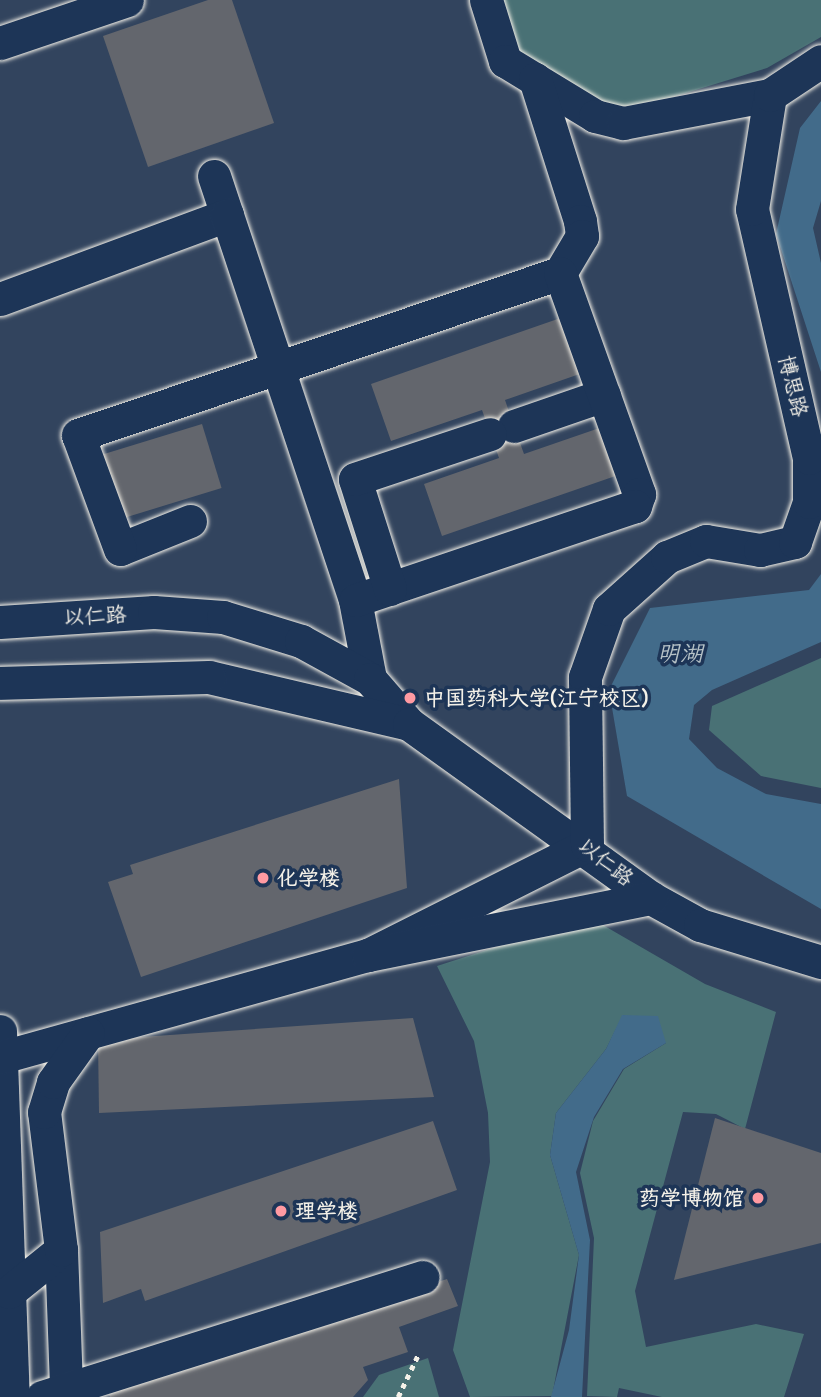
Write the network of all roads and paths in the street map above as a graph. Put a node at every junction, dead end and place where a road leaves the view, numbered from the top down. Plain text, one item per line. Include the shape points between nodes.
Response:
1 (127, 0) edge
2 (486, 0) edge
3 (0, 43) edge
4 (821, 61) edge
5 (536, 79) junction
6 (771, 95) junction
7 (214, 176) dead end
8 (227, 215) junction
9 (560, 273) junction
10 (0, 299) edge
11 (277, 364) junction
12 (604, 396) junction
13 (190, 521) dead end
14 (390, 589) junction
15 (355, 600) junction
16 (0, 622) edge
17 (369, 679) junction
18 (0, 683) edge
19 (410, 723) junction
20 (587, 845) junction
21 (652, 898) junction
22 (368, 956) junction
23 (821, 962) edge
24 (88, 1033) junction
25 (1, 1044) edge
26 (61, 1250) junction
27 (423, 1277) dead end
28 (9, 1292) junction
29 (418, 1355) dead end
30 (54, 1393) edge
31 (13, 1397) edge
32 (398, 1397) edge

1 - 3 street
2 - 5 street via 505,61
4 - 6 street
5 - 6 street via 595,116 623,123
5 - 9 street via 582,236
6 - 20 street, 博思路 via 752,209 809,457 809,502 794,542 760,551 706,541 667,557 609,609 585,677
7 - 8 street
8 - 10 street
8 - 11 street
9 - 11 street
9 - 12 street
11 - 13 street via 78,435 120,549
11 - 15 street
12 - 14 street via 639,494 630,511
12 - 14 street via 355,479
14 - 15 street
15 - 17 street
16 - 17 street, 以仁路 via 154,612 223,617 301,641
17 - 19 street, 以仁路
18 - 19 street, 以仁路 via 209,677
19 - 20 street, 以仁路
20 - 21 street, 以仁路
20 - 22 street
21 - 22 street
21 - 23 street, 以仁路 via 700,925
22 - 24 street
24 - 25 street
24 - 26 street via 53,1082 44,1112
25 - 28 street
26 - 28 street
26 - 30 street
27 - 30 street
28 - 31 street
29 - 32 path

